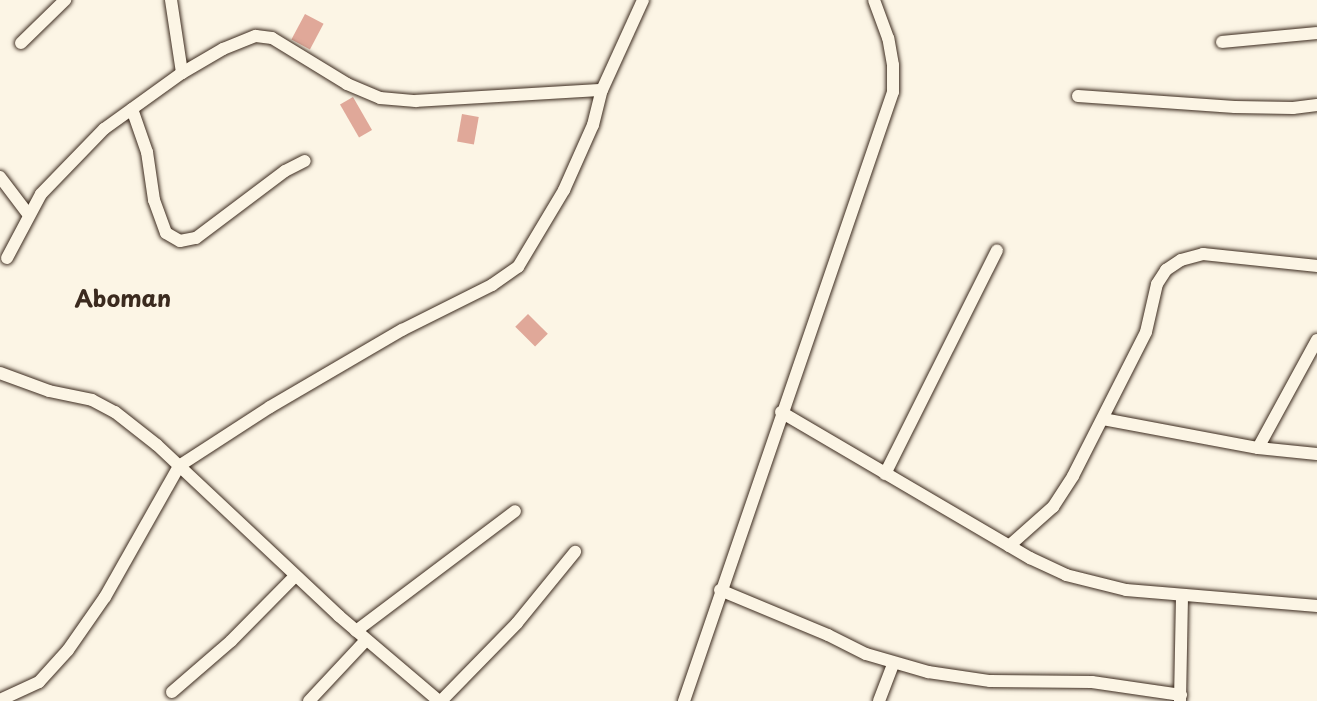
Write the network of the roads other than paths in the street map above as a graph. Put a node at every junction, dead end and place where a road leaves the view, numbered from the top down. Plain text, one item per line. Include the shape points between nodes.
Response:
1 (65, 0) edge
2 (171, 0) edge
3 (643, 0) edge
4 (874, 0) edge
5 (1317, 33) edge
6 (1222, 42) dead end
7 (20, 43) dead end
8 (182, 73) junction
9 (602, 90) junction
10 (1078, 96) dead end
11 (1317, 105) edge
12 (132, 109) junction
13 (305, 161) dead end
14 (0, 177) edge
15 (28, 214) junction
16 (997, 250) dead end
17 (7, 258) dead end
18 (1317, 266) edge
19 (1317, 340) edge
20 (0, 373) edge
21 (781, 412) junction
22 (1103, 419) junction
23 (1258, 448) junction
24 (1317, 454) edge
25 (179, 466) junction
26 (885, 474) junction
27 (514, 511) dead end
28 (1009, 546) junction
29 (575, 552) dead end
30 (295, 576) junction
31 (720, 590) junction
32 (1182, 595) junction
33 (1317, 606) edge
34 (361, 636) junction
35 (893, 664) junction
36 (172, 692) dead end
37 (1181, 698) edge
38 (0, 700) edge
39 (309, 701) edge
40 (440, 701) edge
41 (684, 701) edge
42 (878, 701) edge

1 - 7 street
2 - 8 street
3 - 9 street
4 - 21 street via 888,38 893,92
5 - 6 street
8 - 9 street via 256,36 272,38 347,84 380,98 416,101
8 - 12 street
9 - 25 street via 593,125 564,190 518,267 282,400
10 - 11 street via 1235,107
12 - 13 street via 147,152 154,201 166,233 180,241 195,238
12 - 15 street via 104,129 56,176
14 - 15 street
15 - 17 street
16 - 26 street
18 - 22 street via 1203,254 1166,270 1157,284 1146,332
19 - 23 street
20 - 25 street via 92,400 115,412
21 - 26 street
21 - 31 street
22 - 23 street
22 - 28 street via 1053,507
23 - 24 street
25 - 30 street
25 - 38 street via 105,597 68,650 39,682
26 - 28 street
27 - 34 street
28 - 32 street via 1096,585
29 - 40 street via 517,623
30 - 34 street
30 - 36 street
31 - 35 street
31 - 41 street
32 - 33 street
32 - 37 street
34 - 39 street
34 - 40 street
35 - 37 street via 990,681 1092,682
35 - 42 street

